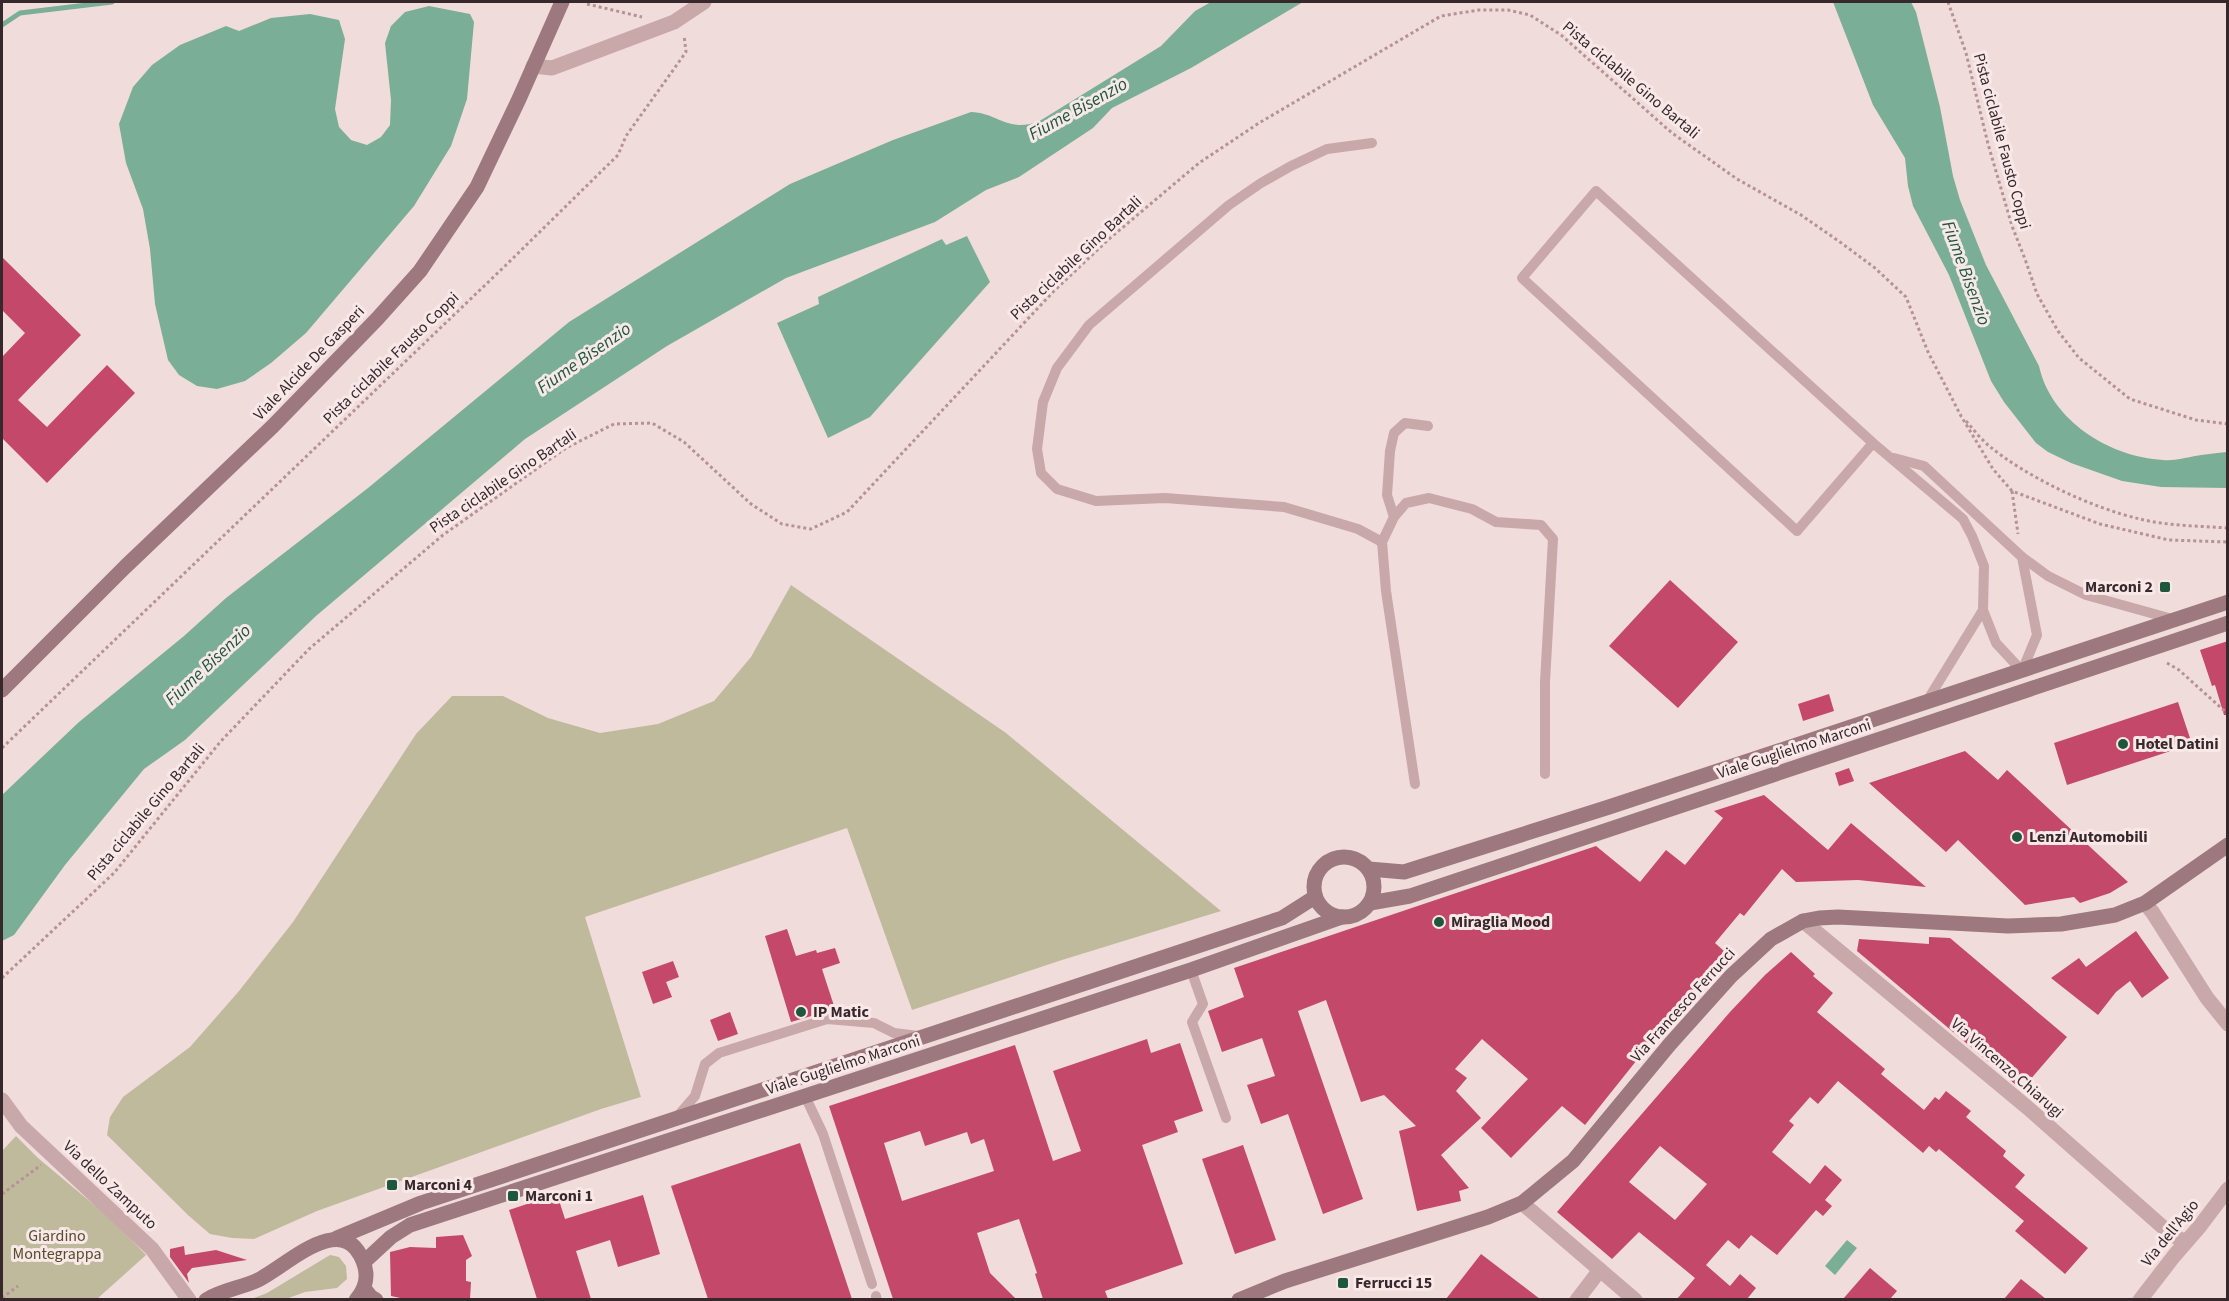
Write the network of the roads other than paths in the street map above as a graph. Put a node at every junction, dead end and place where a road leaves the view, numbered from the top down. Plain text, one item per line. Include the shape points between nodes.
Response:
1 (562, 2) edge
2 (704, 2) edge
3 (533, 66) junction
4 (1372, 143) dead end
5 (1428, 426) dead end
6 (1873, 443) junction
7 (1890, 458) junction
8 (1394, 517) junction
9 (1382, 542) junction
10 (2022, 557) junction
11 (2228, 602) edge
12 (1983, 610) junction
13 (2176, 620) junction
14 (2228, 623) edge
15 (2022, 671) junction
16 (2, 690) edge
17 (1927, 701) junction
18 (1545, 774) dead end
19 (1415, 784) dead end
20 (2228, 845) edge
21 (1368, 869) junction
22 (1315, 897) junction
23 (1370, 903) junction
24 (2145, 903) junction
25 (1342, 917) junction
26 (1803, 921) junction
27 (1191, 970) junction
28 (2228, 1024) edge
29 (921, 1036) junction
30 (805, 1096) junction
31 (2, 1100) edge
32 (1226, 1118) dead end
33 (675, 1119) junction
34 (2228, 1189) edge
35 (1522, 1203) junction
36 (338, 1238) junction
37 (2187, 1241) junction
38 (363, 1262) junction
39 (1600, 1270) junction
40 (872, 1284) dead end
41 (360, 1294) edge
42 (189, 1299) edge
43 (206, 1299) edge
44 (376, 1299) edge
45 (1239, 1299) edge
46 (1577, 1299) edge
47 (1635, 1299) edge
48 (2140, 1299) edge

1 - 3 main road, Viale Alcide De Gasperi
2 - 3 street via 674,22 552,68
3 - 16 main road, Viale Alcide De Gasperi via 477,187 420,271 273,426
4 - 9 lane via 1326,149 1253,189 1229,205 1089,325 1057,368 1043,402 1037,449 1041,473 1057,489 1096,501 1166,498 1284,507 1358,529
5 - 8 lane via 1405,423 1394,433 1388,495
6 - 6 lane via 1797,531 1522,278 1596,191
6 - 7 lane
7 - 10 lane via 1924,466
7 - 12 lane via 1963,519 1984,566
8 - 9 lane
8 - 18 lane via 1406,503 1429,498 1472,509 1496,522 1541,525 1553,539 1545,681
9 - 19 lane
10 - 13 lane via 2048,576 2086,595
10 - 15 lane via 2037,634
11 - 13 main road, Viale Guglielmo Marconi
12 - 15 lane via 1996,643
12 - 17 lane
13 - 15 main road, Viale Guglielmo Marconi
14 - 23 main road, Viale Guglielmo Marconi via 1410,896
15 - 17 main road, Viale Guglielmo Marconi
17 - 21 main road, Viale Guglielmo Marconi via 1404,872
20 - 24 main road, Via Francesco Ferrucci
21 - 22 main road, Viale Guglielmo Marconi via 1355,858 1332,858 1318,870 1313,885
21 - 23 main road via 1374,883
22 - 25 main road via 1330,914
22 - 29 main road, Viale Guglielmo Marconi via 1282,918
23 - 25 main road, Viale Guglielmo Marconi via 1352,916
24 - 26 main road, Via Francesco Ferrucci via 2115,915 2035,926 1838,916
24 - 28 street
25 - 27 main road, Viale Guglielmo Marconi
26 - 35 main road, Via Francesco Ferrucci via 1771,939 1731,976 1573,1161
26 - 37 street, Via Vincenzo Chiarugi via 2028,1108 2165,1229
27 - 30 main road, Viale Guglielmo Marconi
27 - 32 lane via 1203,1004 1192,1022
29 - 33 main road, Viale Guglielmo Marconi
29 - 33 lane via 894,1034 874,1023 827,1019 718,1053 705,1064 695,1096
30 - 38 main road, Viale Guglielmo Marconi via 410,1225
30 - 40 lane via 822,1134
31 - 42 street, Via dello Zamputo via 21,1126 152,1249
33 - 36 main road, Viale Guglielmo Marconi via 421,1203
34 - 37 street, Via dell'Agio
35 - 39 street
35 - 45 main road, Via Francesco Ferrucci
36 - 38 main road via 357,1250
36 - 43 main road via 315,1245 260,1279
37 - 48 street, Via dell'Agio
38 - 41 main road via 367,1277
39 - 46 street
39 - 47 street
41 - 44 main road

